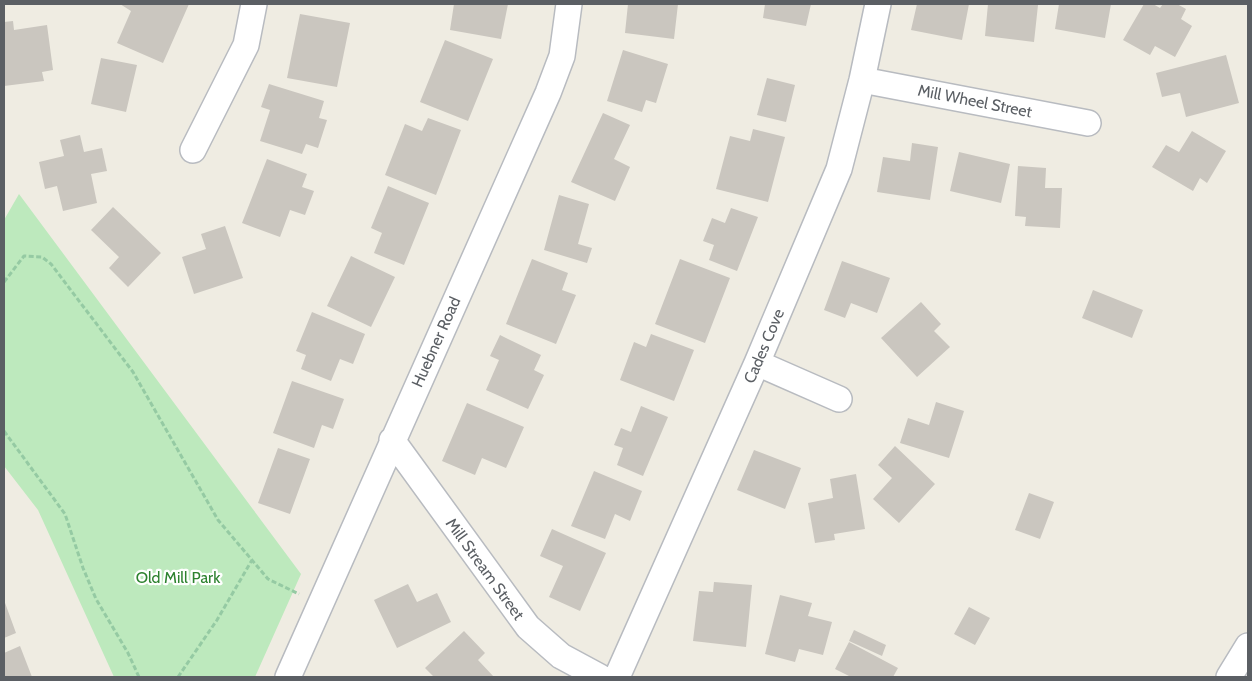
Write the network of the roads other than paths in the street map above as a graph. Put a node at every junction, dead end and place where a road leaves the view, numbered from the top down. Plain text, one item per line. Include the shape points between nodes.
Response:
1 (254, 4) edge
2 (570, 4) edge
3 (878, 4) edge
4 (862, 80) junction
5 (1088, 123) dead end
6 (193, 150) dead end
7 (757, 363) junction
8 (839, 399) dead end
9 (392, 440) junction
10 (1248, 646) edge
11 (288, 677) edge
12 (600, 677) edge
13 (617, 677) edge
14 (1229, 677) edge

1 - 6 street via 246,44
2 - 9 street, Huebner Road via 562,56 548,93
3 - 4 street, Cades Cove
4 - 5 street, Mill Wheel Street
4 - 7 street, Cades Cove via 839,169
7 - 8 street
7 - 13 street, Cades Cove
9 - 11 street, Huebner Road
9 - 12 street, Mill Stream Street via 528,627 561,656
10 - 14 street

